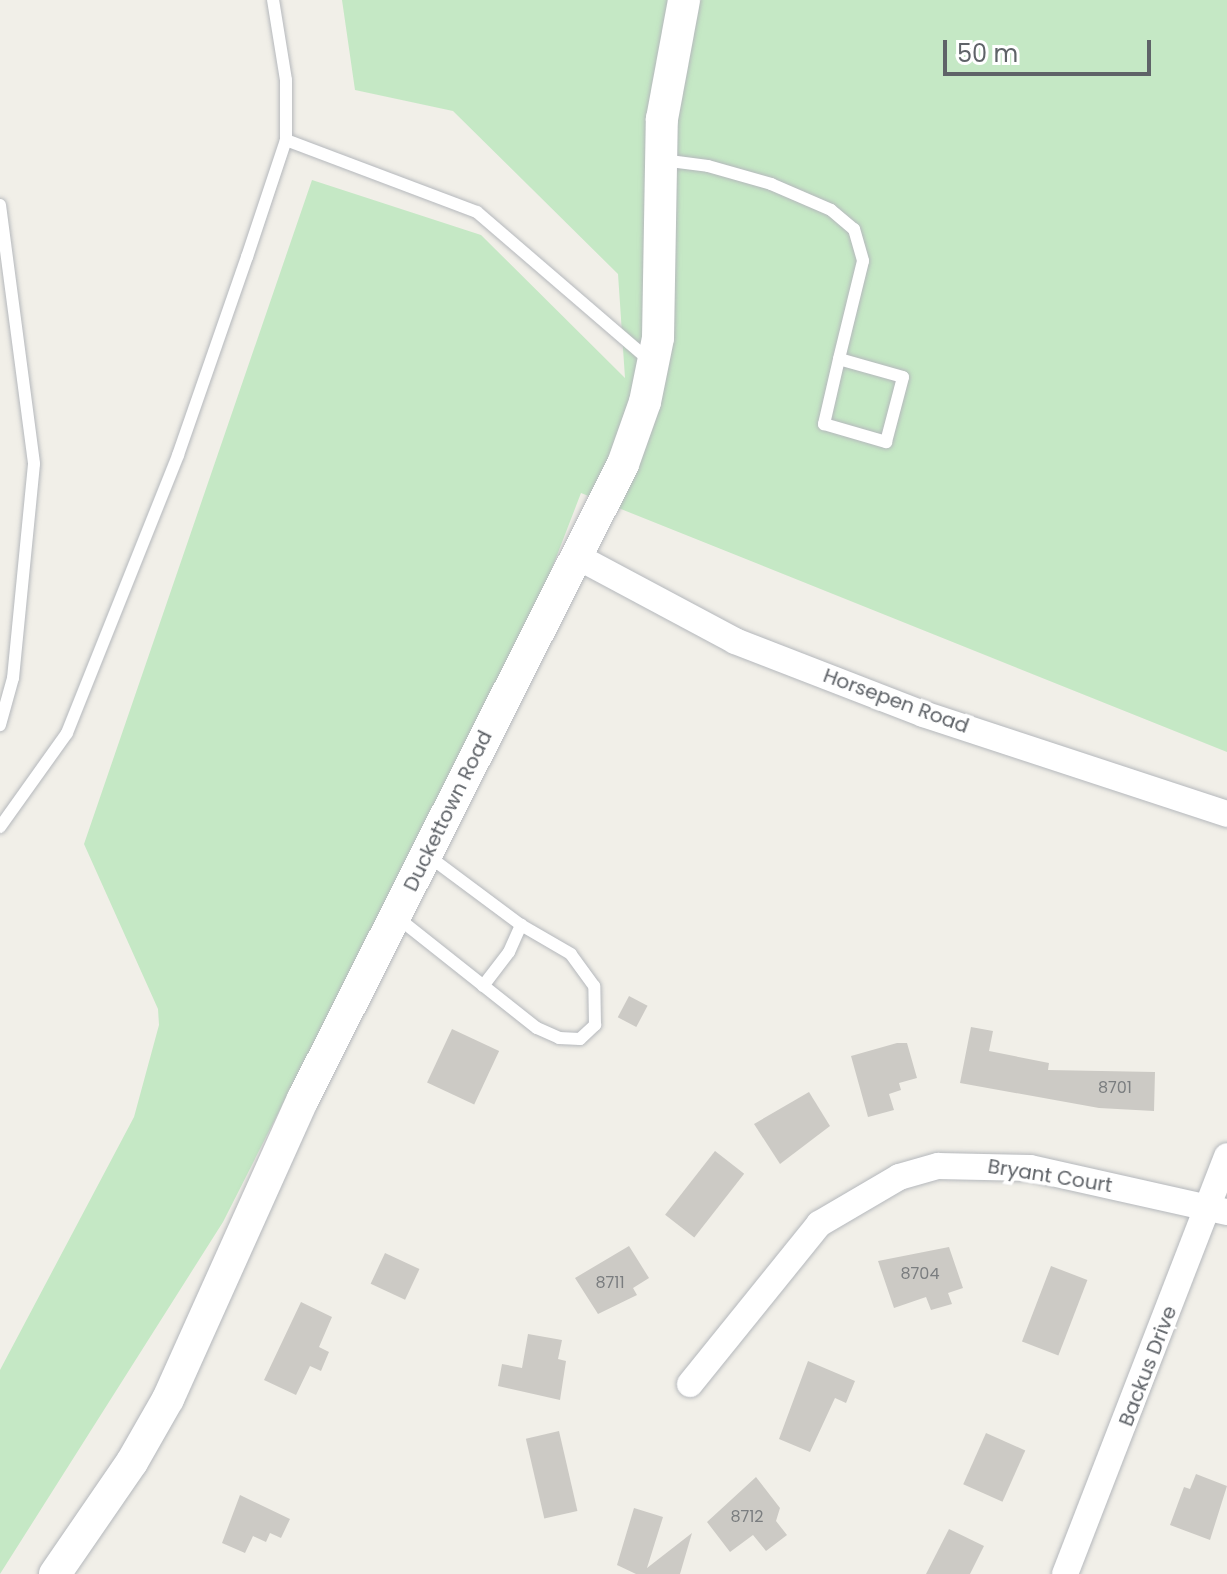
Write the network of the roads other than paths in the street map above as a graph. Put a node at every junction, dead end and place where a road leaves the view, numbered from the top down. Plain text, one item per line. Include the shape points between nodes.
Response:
1 (273, 0) edge
2 (684, 0) edge
3 (286, 140) junction
4 (659, 160) junction
5 (0, 205) edge
6 (839, 359) junction
7 (654, 364) junction
8 (578, 557) junction
9 (0, 725) edge
10 (1227, 814) edge
11 (0, 827) edge
12 (426, 854) junction
13 (396, 916) junction
14 (521, 925) junction
15 (483, 986) junction
16 (1227, 1156) edge
17 (1219, 1209) edge
18 (690, 1384) dead end
19 (55, 1574) edge
20 (1065, 1574) edge

1 - 3 lane via 286,80
2 - 4 street, Duckettown Road via 671,47
3 - 7 lane via 477,212
3 - 11 lane via 178,455 67,733
4 - 6 lane via 708,166 771,184 831,210 854,229 863,261
4 - 7 street, Duckettown Road via 662,263
5 - 9 lane via 34,464 13,678
6 - 6 lane via 824,424 886,442 903,377
7 - 8 street, Duckettown Road via 623,464
8 - 10 street, Horsepen Road via 735,641 923,714
8 - 12 street, Duckettown Road
12 - 13 street, Duckettown Road
12 - 14 lane
13 - 15 lane
13 - 19 street, Duckettown Road via 271,1168 168,1399
14 - 15 lane via 509,952
14 - 15 lane via 571,954 587,975 598,1002 595,1025 580,1039 559,1038 537,1028
16 - 17 street, Backus Drive
17 - 18 street, Bryant Court via 1030,1168 938,1166 899,1177 819,1224
17 - 20 street, Backus Drive

